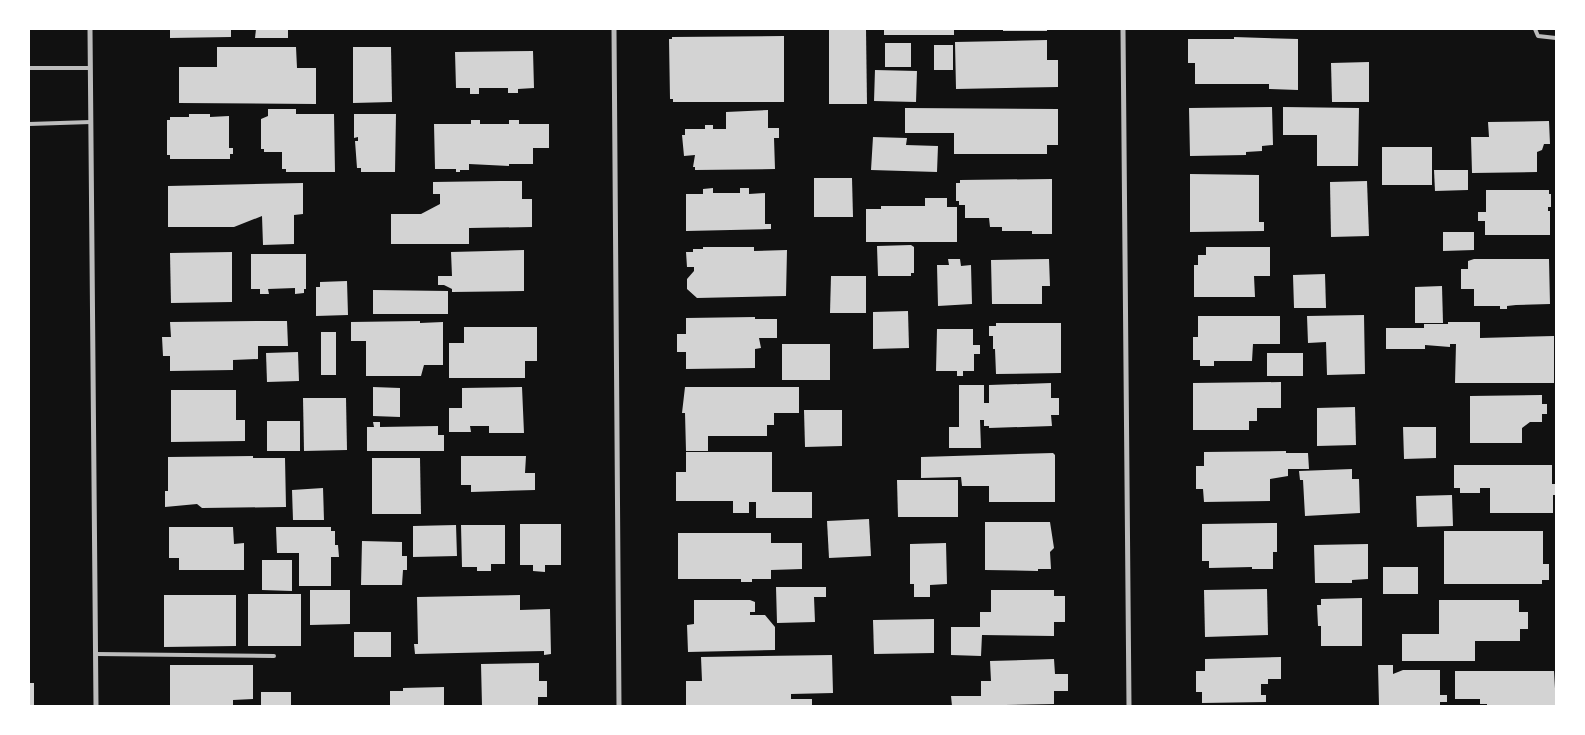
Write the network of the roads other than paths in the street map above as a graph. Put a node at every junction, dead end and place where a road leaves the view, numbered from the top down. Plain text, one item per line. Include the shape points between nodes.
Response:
1 (90, 29) edge
2 (614, 29) edge
3 (1123, 29) edge
4 (1535, 29) edge
5 (1556, 38) edge
6 (29, 68) edge
7 (90, 68) junction
8 (91, 122) junction
9 (29, 124) edge
10 (96, 654) junction
11 (274, 656) dead end
12 (96, 706) edge
13 (619, 706) edge
14 (1129, 706) edge

1 - 7 street
2 - 13 street
3 - 14 street
4 - 5 lane via 1538,36
6 - 7 lane
7 - 8 street
8 - 9 lane
8 - 10 street
10 - 11 lane
10 - 12 street

